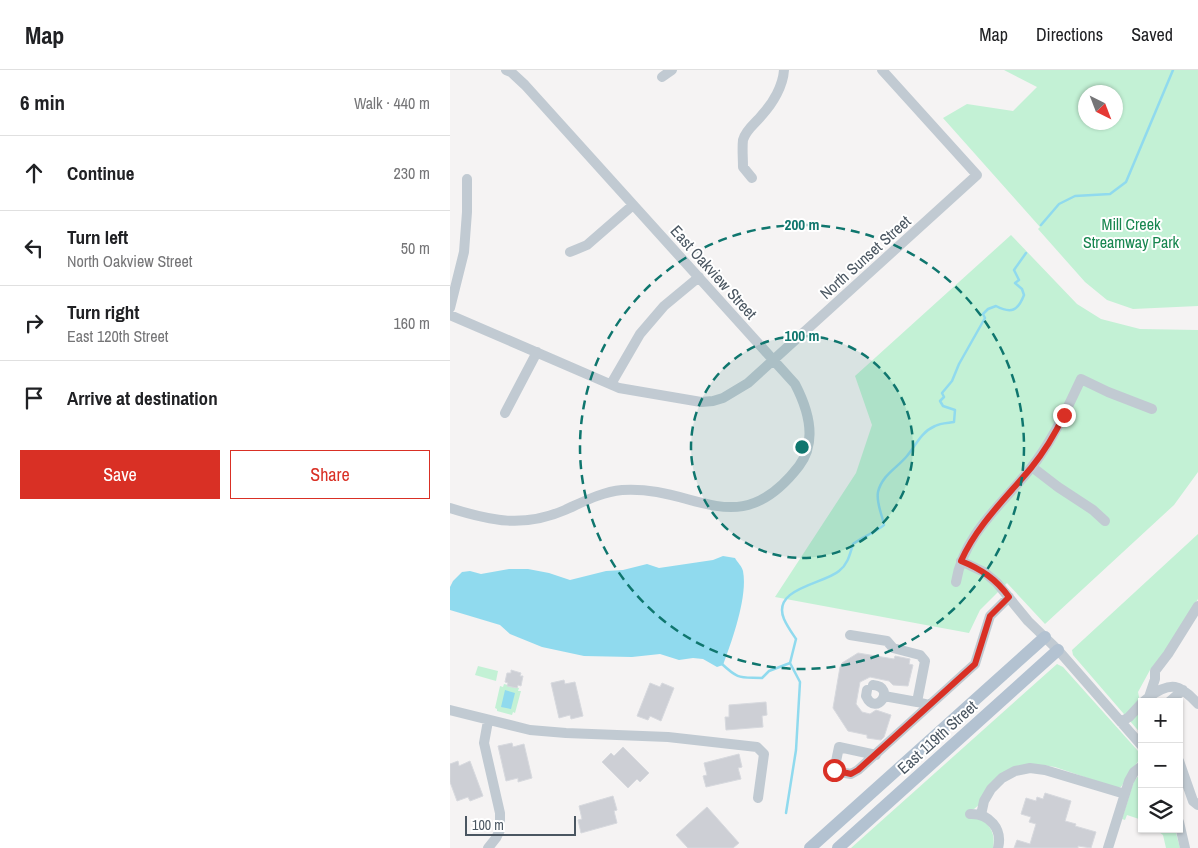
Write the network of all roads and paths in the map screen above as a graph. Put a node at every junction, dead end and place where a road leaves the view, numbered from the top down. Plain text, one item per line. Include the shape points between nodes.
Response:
1 (506, 70) edge
2 (672, 70) edge
3 (784, 70) edge
4 (882, 70) edge
5 (662, 78) dead end
6 (752, 178) dead end
7 (467, 179) dead end
8 (633, 205) junction
9 (570, 252) dead end
10 (699, 277) junction
11 (450, 308) edge
12 (450, 315) edge
13 (537, 352) junction
14 (773, 360) junction
15 (611, 384) junction
16 (1152, 409) dead end
17 (505, 413) dead end
18 (1032, 467) junction
19 (450, 508) edge
20 (1105, 521) dead end
21 (961, 561) junction
22 (956, 582) dead end
23 (1009, 597) junction
24 (1198, 606) edge
25 (850, 635) dead end
26 (1045, 637) junction
27 (1058, 650) junction
28 (1183, 690) junction
29 (884, 696) junction
30 (1145, 698) edge
31 (1147, 698) edge
32 (1174, 698) edge
33 (917, 702) junction
34 (1198, 704) edge
35 (930, 706) junction
36 (1138, 707) edge
37 (450, 710) edge
38 (488, 721) junction
39 (1121, 722) junction
40 (1139, 743) edge
41 (876, 755) dead end
42 (1138, 769) edge
43 (1183, 773) edge
44 (1125, 794) junction
45 (758, 798) dead end
46 (1198, 805) edge
47 (970, 814) dead end
48 (981, 815) junction
49 (1182, 833) edge
50 (488, 848) edge
51 (810, 848) edge
52 (838, 848) edge
53 (998, 848) edge
54 (1108, 848) edge
55 (1186, 848) edge

1 - 8 street, East Oakview Street via 525,86
2 - 5 street
3 - 6 street via 775,98 749,128 744,139 743,167
4 - 14 street, North Sunset Street via 977,175
7 - 11 street via 464,252
8 - 9 street via 588,245
8 - 10 street, East Oakview Street
10 - 14 street, East Oakview Street
10 - 15 street via 664,306 640,334
12 - 13 street, North Sunset Street
13 - 15 street, North Sunset Street
13 - 17 street
14 - 15 street, North Sunset Street via 737,391 713,401 683,400
14 - 19 street, East Oakview Street via 802,397 808,417 809,440 801,464 787,481 752,504 723,508 656,492 622,490 594,497 549,516 524,521 496,520
16 - 18 street via 1081,380 1058,427
18 - 20 street
18 - 21 street via 980,528
21 - 22 street
21 - 23 street via 984,572
23 - 26 street
23 - 35 street via 990,616 975,664
24 - 30 street via 1155,671 1155,679
25 - 33 street via 887,641 893,648 920,655 925,661
26 - 27 street
26 - 51 main road, East 119th Street
27 - 39 street
27 - 52 main road, East 119th Street
28 - 31 street via 1170,685
28 - 32 street
28 - 34 street
29 - 29 street via 880,702 871,703 866,696 870,688 882,688
29 - 33 street
33 - 35 street
35 - 41 street
36 - 39 street
37 - 38 street
38 - 45 street via 530,730 668,737 757,747 764,754
38 - 50 street via 484,743 500,813 500,830
39 - 40 street
42 - 44 street
43 - 46 street
44 - 48 street via 1030,768 1002,778 984,801
44 - 54 street
47 - 48 street
48 - 53 street via 997,828
49 - 55 street

